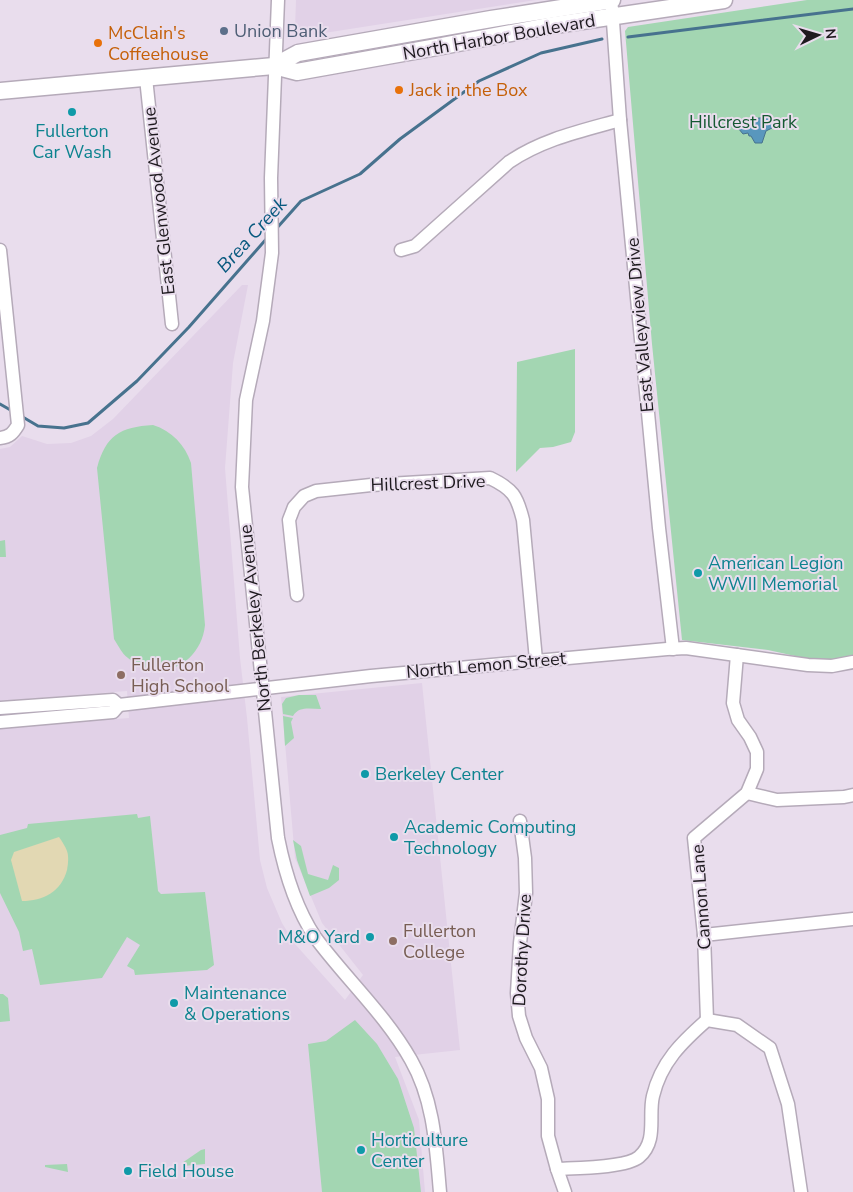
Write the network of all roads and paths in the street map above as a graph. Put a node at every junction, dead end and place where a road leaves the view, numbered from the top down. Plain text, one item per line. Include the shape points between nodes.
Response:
1 (278, 0) edge
2 (612, 0) edge
3 (724, 0) edge
4 (613, 25) junction
5 (274, 66) junction
6 (146, 78) junction
7 (0, 91) edge
8 (620, 120) junction
9 (0, 250) edge
10 (402, 250) dead end
11 (172, 324) dead end
12 (0, 438) edge
13 (297, 595) dead end
14 (673, 649) junction
15 (737, 655) junction
16 (536, 660) junction
17 (853, 662) edge
18 (263, 689) junction
19 (119, 705) junction
20 (0, 708) edge
21 (0, 722) edge
22 (747, 793) junction
23 (853, 795) edge
24 (520, 821) dead end
25 (853, 919) edge
26 (704, 935) junction
27 (707, 1020) junction
28 (557, 1169) junction
29 (440, 1192) edge
30 (565, 1192) edge
31 (801, 1192) edge

1 - 5 street, North Berkeley Avenue
2 - 4 street, East Valleyview Drive
2 - 5 main road, North Harbor Boulevard via 298,52
3 - 4 main road, North Harbor Boulevard
4 - 5 main road, North Harbor Boulevard via 548,26 297,72
4 - 8 street, East Valleyview Drive
5 - 6 main road, North Harbor Boulevard
5 - 18 street, North Berkeley Avenue via 272,253 263,321 246,400 242,487
6 - 7 main road, North Harbor Boulevard
6 - 11 street, East Glenwood Avenue
8 - 10 street via 525,151 415,246
8 - 14 street, East Valleyview Drive
9 - 12 street via 17,407 16,429 8,437
13 - 16 street, Hillcrest Drive via 290,520 294,507 304,496 316,491 371,485 490,478 505,485 520,505
14 - 15 street, North Lemon Street
14 - 16 street, North Lemon Street
15 - 17 street, North Lemon Street via 808,665 832,666
15 - 22 street, Cannon Lane via 733,703 738,720 757,752 757,769
16 - 18 street, North Lemon Street
18 - 19 street, North Lemon Street
18 - 29 street, North Berkeley Avenue via 278,838 291,890 314,935 393,1030 412,1061 425,1091 433,1125
19 - 20 street, North Lemon Street via 113,700
19 - 21 street, North Lemon Street via 114,712
22 - 23 street via 777,800
22 - 26 street, Cannon Lane via 694,838
24 - 28 street, Dorothy Drive via 526,893 517,993 519,1016 541,1068 548,1099 548,1136
25 - 26 street
26 - 27 street, Cannon Lane
27 - 28 street via 684,1040 662,1069 652,1097 649,1144 638,1158 620,1165
27 - 31 street via 737,1025 770,1048 788,1104
28 - 30 street, Dorothy Drive

